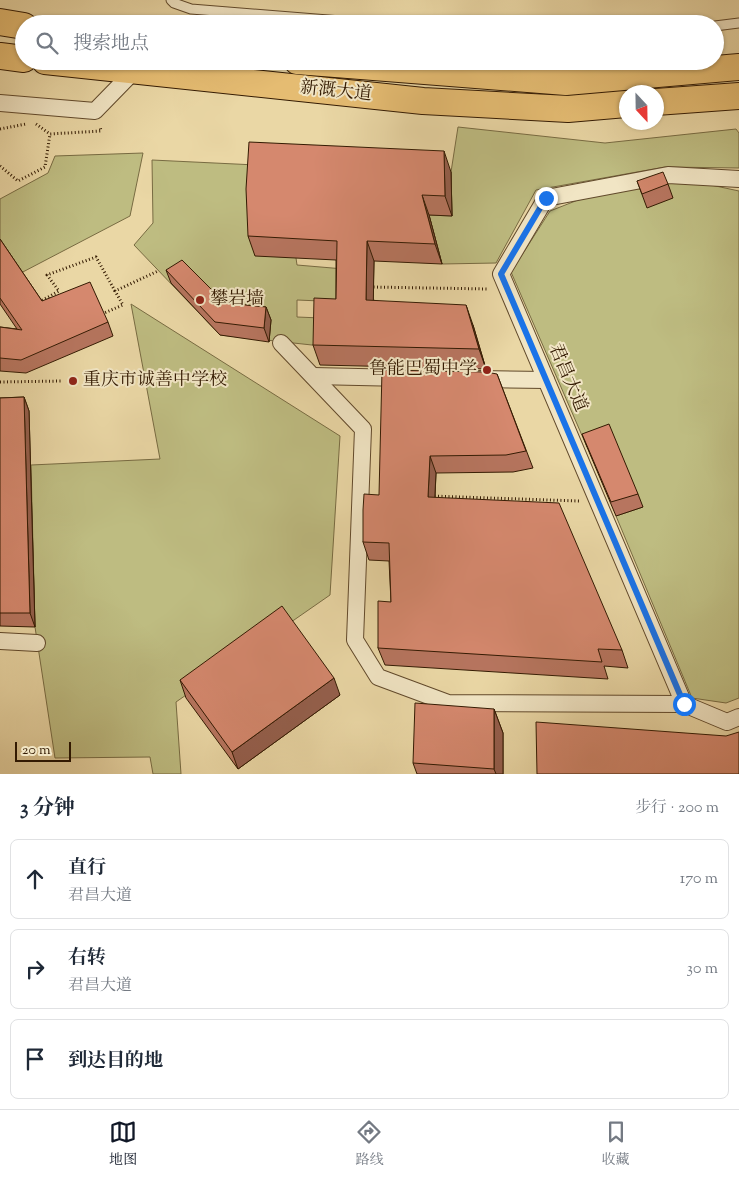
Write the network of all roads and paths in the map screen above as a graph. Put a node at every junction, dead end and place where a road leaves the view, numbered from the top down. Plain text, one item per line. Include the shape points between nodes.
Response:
1 (171, 0) edge
2 (266, 15) edge
3 (0, 22) edge
4 (739, 23) edge
5 (15, 24) edge
6 (724, 25) edge
7 (0, 56) edge
8 (15, 58) edge
9 (724, 67) edge
10 (739, 67) edge
11 (125, 70) edge
12 (517, 70) edge
13 (635, 70) edge
14 (134, 71) junction
15 (566, 72) edge
16 (739, 96) edge
17 (664, 101) edge
18 (0, 103) edge
19 (619, 105) edge
20 (95, 111) junction
21 (0, 129) edge
22 (50, 134) junction
23 (0, 166) edge
24 (739, 179) edge
25 (158, 271) dead end
26 (363, 287) edge
27 (507, 289) junction
28 (115, 292) junction
29 (35, 304) edge
30 (95, 317) edge
31 (280, 343) dead end
32 (313, 376) junction
33 (420, 378) edge
34 (459, 379) edge
35 (546, 380) junction
36 (63, 381) dead end
37 (0, 382) edge
38 (430, 496) edge
39 (598, 501) junction
40 (0, 641) edge
41 (37, 643) dead end
42 (684, 704) junction
43 (739, 717) edge

1 - 2 lane via 191,9
3 - 5 main road
4 - 6 lane
7 - 8 main road
9 - 10 main road, 新溉大道
11 - 14 main road, 新溉大道
12 - 15 main road, 新溉大道
13 - 15 main road, 新溉大道
14 - 19 main road, 新溉大道 via 424,101 568,109
14 - 20 street
16 - 17 main road
18 - 20 street
20 - 22 path via 101,131
21 - 22 path via 34,122
22 - 23 path via 45,167 18,181
24 - 27 street, 君昌大道 via 668,175 546,198 501,274
25 - 28 path
26 - 27 path
27 - 35 street, 君昌大道
28 - 29 path via 96,257 47,275 59,291
28 - 30 path via 123,305
31 - 32 street
32 - 33 street
32 - 42 street via 363,429 355,640 378,677 448,703
34 - 35 street
35 - 39 street, 君昌大道
36 - 37 path
38 - 39 path
39 - 42 street, 君昌大道
40 - 41 street
42 - 43 street via 727,722

